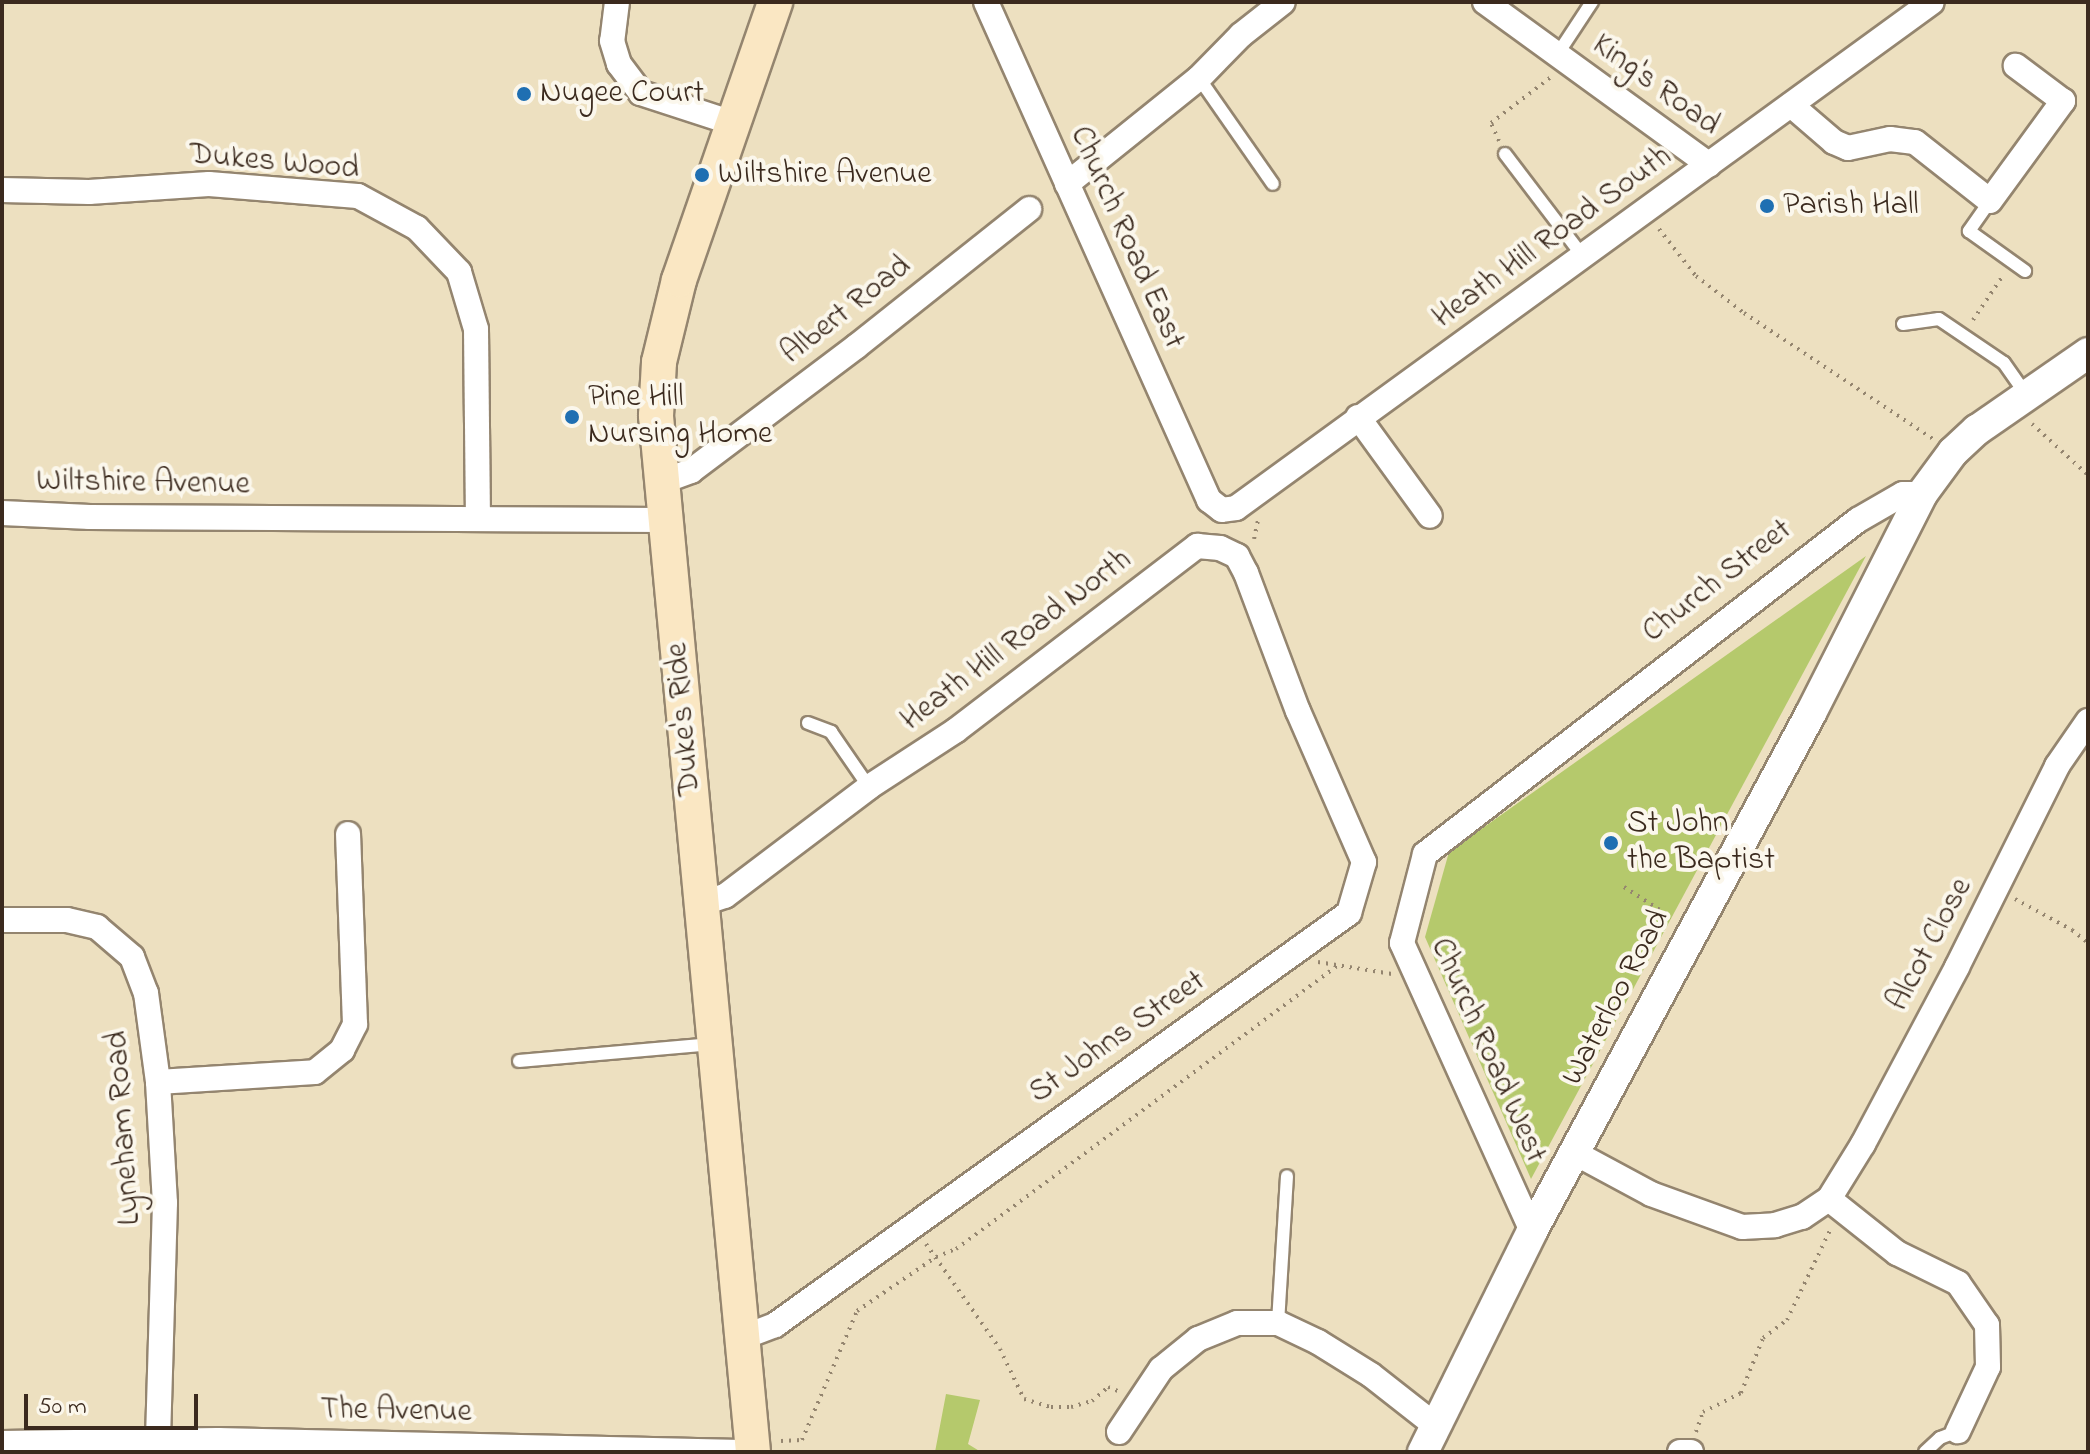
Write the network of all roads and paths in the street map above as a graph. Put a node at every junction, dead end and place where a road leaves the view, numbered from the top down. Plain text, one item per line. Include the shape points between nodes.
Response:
1 (617, 2) edge
2 (775, 2) edge
3 (986, 2) edge
4 (1283, 2) edge
5 (1485, 2) edge
6 (1592, 2) edge
7 (1932, 2) edge
8 (1563, 59) junction
9 (2016, 66) dead end
10 (1199, 78) junction
11 (1791, 105) junction
12 (733, 123) junction
13 (1505, 154) joint
14 (1709, 165) junction
15 (1067, 184) junction
16 (1273, 184) dead end
17 (2, 190) edge
18 (1990, 201) junction
19 (1029, 209) dead end
20 (1645, 211) junction
21 (1582, 255) junction
22 (2012, 262) junction
23 (2025, 271) dead end
24 (1903, 324) dead end
25 (1963, 336) junction
26 (2088, 353) edge
27 (2017, 398) junction
28 (1358, 417) junction
29 (1953, 452) junction
30 (2088, 475) edge
31 (661, 482) junction
32 (1265, 487) junction
33 (1922, 494) junction
34 (1209, 500) joint
35 (2, 513) edge
36 (1430, 516) dead end
37 (478, 518) junction
38 (666, 520) junction
39 (1246, 573) junction
40 (1298, 711) joint
41 (2088, 721) edge
42 (808, 723) dead end
43 (869, 787) junction
44 (348, 834) dead end
45 (1624, 887) dead end
46 (1412, 894) joint
47 (2011, 897) dead end
48 (703, 903) junction
49 (2, 920) edge
50 (1693, 931) junction
51 (2088, 943) edge
52 (1299, 949) junction
53 (1338, 965) junction
54 (1413, 967) junction
55 (715, 1044) junction
56 (519, 1061) dead end
57 (158, 1082) junction
58 (1575, 1153) junction
59 (1287, 1176) dead end
60 (1835, 1203) junction
61 (913, 1226) junction
62 (1532, 1231) junction
63 (936, 1257) junction
64 (1278, 1323) junction
65 (744, 1337) junction
66 (1135, 1404) junction
67 (1958, 1431) joint
68 (1119, 1432) dead end
69 (1429, 1439) edge
70 (158, 1440) junction
71 (2, 1443) edge
72 (218, 1446) edge
73 (57, 1447) edge
74 (749, 1449) edge
75 (1687, 1451) edge
76 (1925, 1452) edge

1 - 12 street via 612,41 619,64 641,93
2 - 12 main road, Duke's Ride
3 - 15 street, Church Road East
4 - 10 street
5 - 8 street, King's Road
6 - 8 lane
7 - 11 street, Heath Hill Road South
8 - 13 path via 1491,123
8 - 14 street, King's Road
9 - 18 street via 2063,101
10 - 15 street
10 - 16 lane
11 - 14 street, Heath Hill Road South
11 - 18 street via 1848,148 1890,139 1915,142
12 - 31 main road, Duke's Ride via 666,328 657,388
13 - 21 lane
14 - 20 street, Heath Hill Road South
15 - 34 street, Church Road East
17 - 37 street, Dukes Wood via 89,192 209,184 358,196 417,228 459,272 476,329
18 - 22 lane via 1969,231
19 - 31 street, Albert Road via 691,471
20 - 21 street, Heath Hill Road South
20 - 29 path via 1696,276
21 - 28 street, Heath Hill Road South
22 - 23 lane
22 - 25 path
24 - 25 lane via 1939,319
25 - 27 lane via 2004,363
26 - 27 street
27 - 29 street
27 - 30 path
28 - 32 street, Heath Hill Road South
28 - 36 street
29 - 33 street
31 - 38 main road, Duke's Ride
32 - 34 street, Heath Hill Road South via 1236,508 1222,510
32 - 39 path
33 - 46 street, Church Street via 1903,494 1858,520 1425,854
33 - 50 street, Waterloo Road
35 - 37 street, Wiltshire Avenue
37 - 38 street, Wiltshire Avenue
38 - 48 main road, Duke's Ride
39 - 40 street, Heath Hill Road North
39 - 43 street, Heath Hill Road North via 1237,556 1197,546 955,731
40 - 52 street, St Johns Street via 1364,862 1349,913
41 - 60 street, Alcot Close via 2057,766
42 - 43 lane via 831,732
43 - 48 street, Heath Hill Road North via 725,896
44 - 57 street via 355,1024 342,1050 315,1072
45 - 50 path
46 - 54 street, Church Road West via 1402,943
47 - 51 path
48 - 55 main road, Duke's Ride
49 - 57 street, Lyneham Road via 67,920 97,927 132,957 146,993
50 - 58 street, Waterloo Road
52 - 53 path via 1310,961
52 - 61 street, St Johns Street
53 - 54 path via 1397,975
53 - 63 path via 956,1249
54 - 62 street, Church Road West
55 - 56 lane
55 - 65 main road, Duke's Ride
57 - 70 street, Lyneham Road via 165,1203
58 - 60 street, Alcot Close via 1651,1194 1742,1227 1775,1225
58 - 62 street, Waterloo Road
59 - 64 lane
60 - 67 street via 1897,1253 1958,1283 1987,1325 1988,1367
60 - 75 path via 1787,1320 1763,1338 1741,1393 1703,1412
61 - 63 path
61 - 65 street, St Johns Street via 775,1325
62 - 69 street, Waterloo Road
63 - 66 path via 1000,1349 1024,1399 1071,1407 1092,1401 1108,1387
63 - 74 path via 857,1311 802,1440
64 - 66 street via 1237,1323 1198,1339 1161,1369
64 - 69 street via 1371,1375
65 - 74 main road, Duke's Ride
66 - 68 street
67 - 76 lane
70 - 72 street, The Avenue
70 - 73 street, The Avenue
71 - 73 street, The Avenue
72 - 74 street, The Avenue

